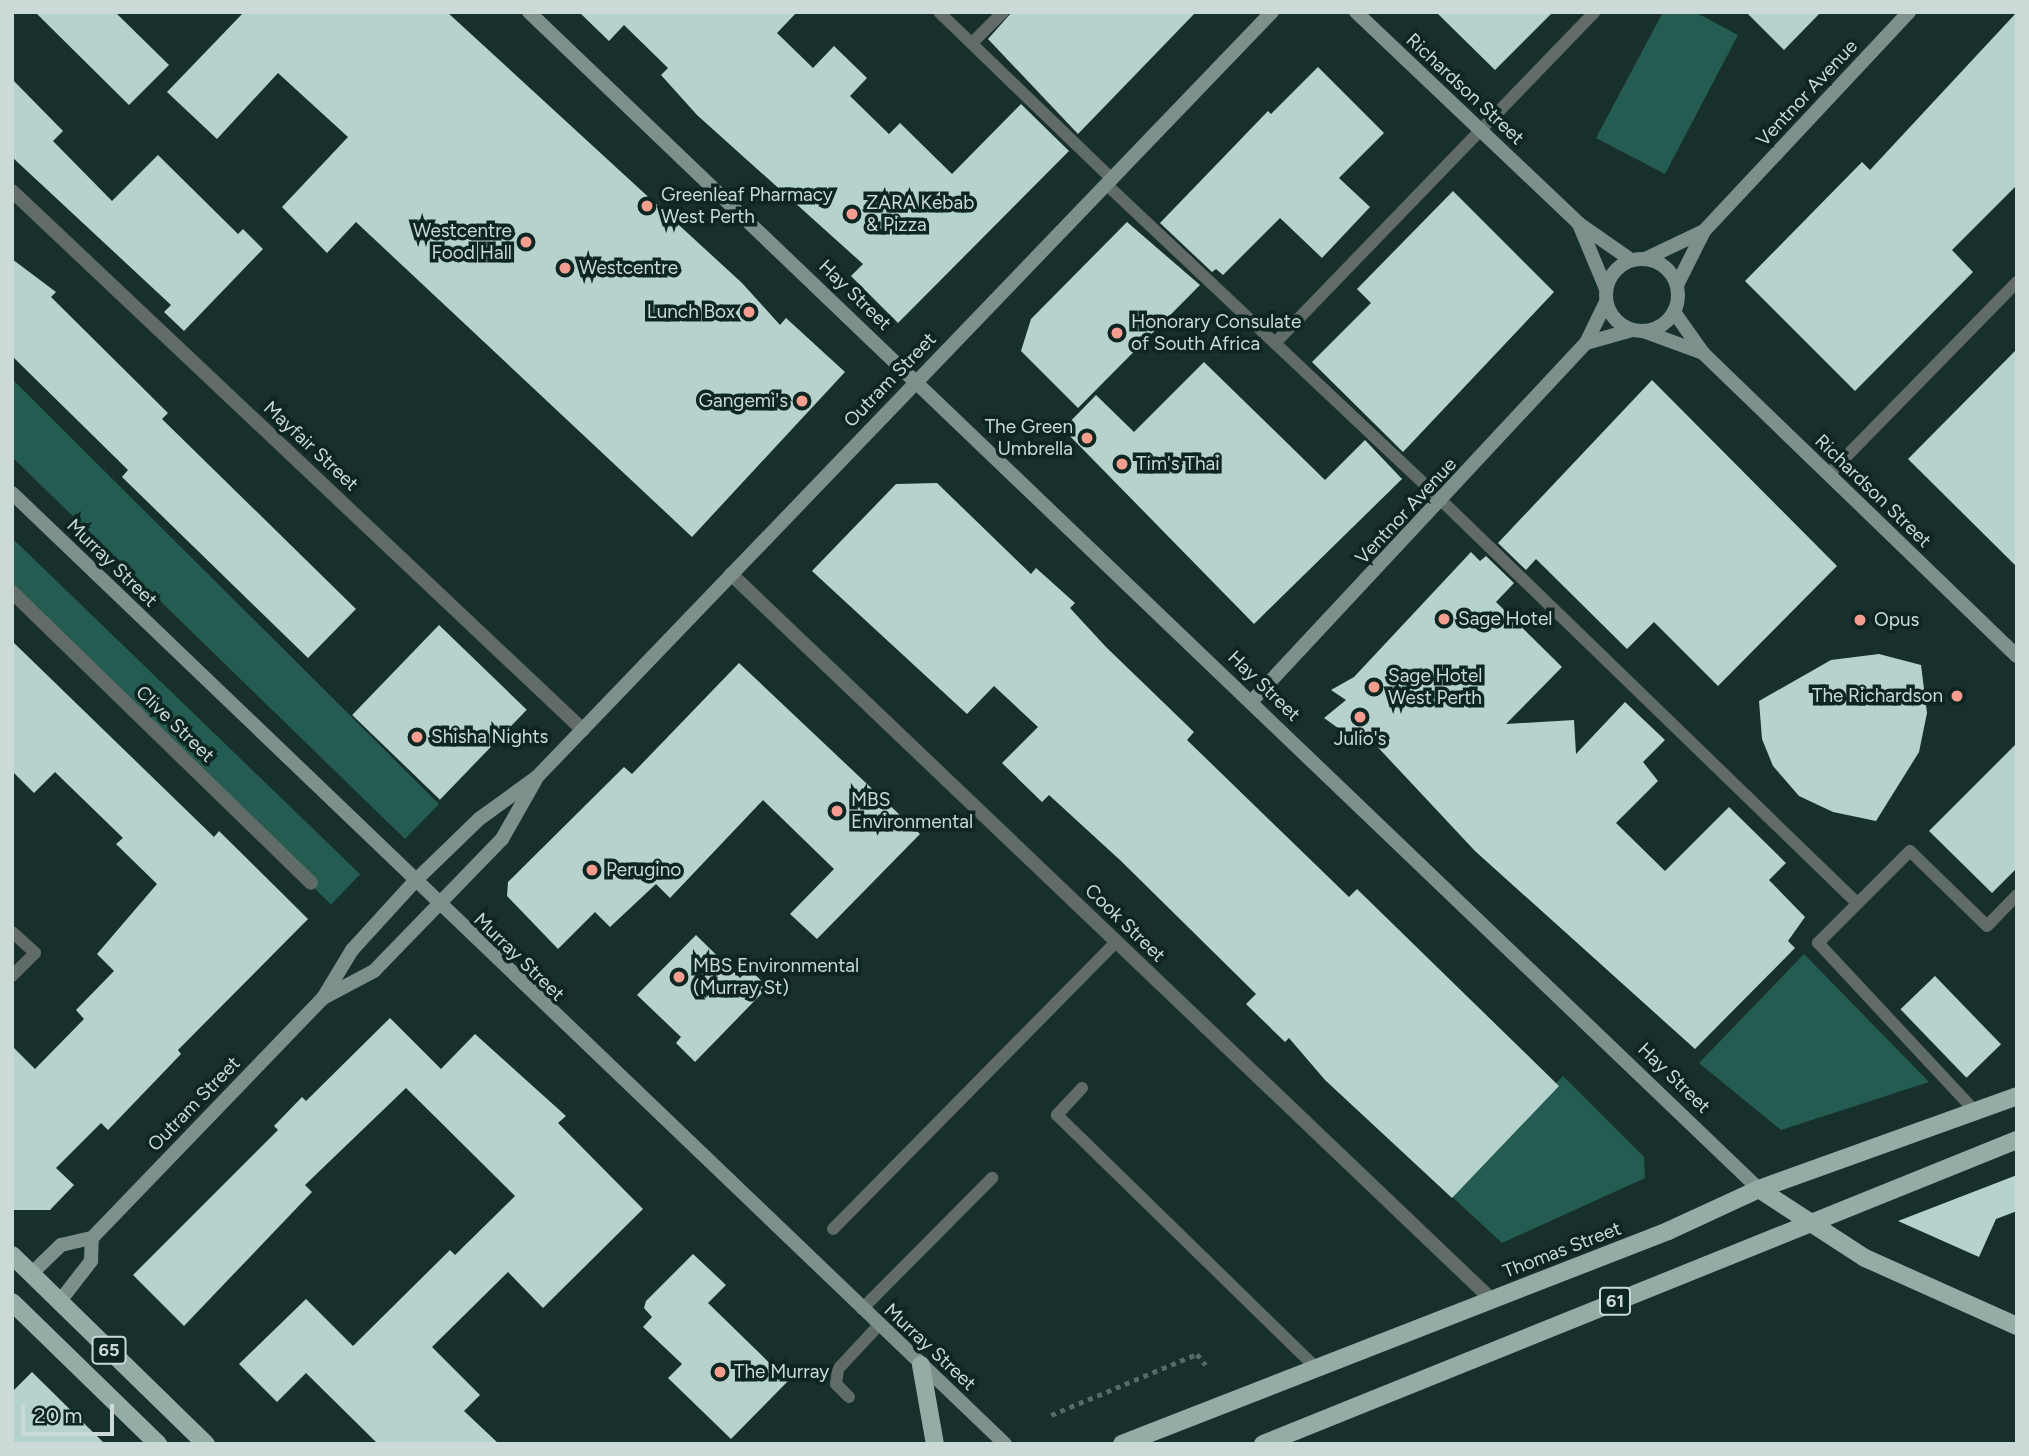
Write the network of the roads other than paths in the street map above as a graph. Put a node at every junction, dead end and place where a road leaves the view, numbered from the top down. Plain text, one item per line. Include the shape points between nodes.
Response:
1 (529, 12) edge
2 (939, 12) edge
3 (1003, 12) edge
4 (1272, 12) edge
5 (1356, 12) edge
6 (1595, 12) edge
7 (1909, 12) edge
8 (972, 43) junction
9 (1481, 130) junction
10 (1108, 181) junction
11 (12, 191) edge
12 (1578, 223) junction
13 (1704, 231) junction
14 (1638, 259) junction
15 (2017, 282) edge
16 (1677, 285) junction
17 (1606, 296) junction
18 (1674, 312) junction
19 (1638, 330) junction
20 (1275, 343) junction
21 (1586, 343) junction
22 (1703, 354) junction
23 (915, 381) junction
24 (1829, 474) junction
25 (1442, 501) junction
26 (15, 502) edge
27 (731, 574) junction
28 (12, 592) edge
29 (2017, 656) edge
30 (1251, 702) junction
31 (583, 730) junction
32 (537, 777) junction
33 (414, 882) junction
34 (311, 883) dead end
35 (2017, 895) edge
36 (1857, 903) junction
37 (438, 905) junction
38 (12, 932) edge
39 (1116, 941) junction
40 (12, 976) edge
41 (323, 998) junction
42 (1082, 1088) dead end
43 (2017, 1096) edge
44 (1974, 1110) junction
45 (2017, 1140) edge
46 (992, 1178) dead end
47 (1759, 1189) junction
48 (1809, 1225) junction
49 (832, 1229) dead end
50 (92, 1238) junction
51 (12, 1255) edge
52 (31, 1274) junction
53 (1492, 1300) junction
54 (60, 1301) junction
55 (862, 1309) junction
56 (16, 1312) edge
57 (879, 1325) junction
58 (2017, 1326) edge
59 (921, 1365) junction
60 (1313, 1365) junction
61 (849, 1397) dead end
62 (158, 1444) edge
63 (206, 1444) edge
64 (935, 1444) edge
65 (1005, 1444) edge
66 (1122, 1444) edge
67 (1263, 1444) edge

1 - 23 street, Hay Street
2 - 8 lane
3 - 8 lane
4 - 10 street, Outram Street
5 - 9 street, Richardson Street
6 - 9 lane
7 - 13 street, Ventnor Avenue
8 - 10 lane
9 - 12 street, Richardson Street
9 - 20 lane
10 - 20 lane
10 - 23 street, Outram Street
11 - 31 street, Mayfair Street
12 - 14 street, Richardson Street
12 - 17 street, Richardson Street
13 - 14 street, Ventnor Avenue
13 - 16 street, Ventnor Avenue
14 - 16 street via 1665,267
14 - 17 street via 1614,271
15 - 24 lane
16 - 18 street
17 - 19 street via 1615,320
17 - 21 street, Ventnor Avenue
18 - 19 street via 1661,326
18 - 22 street, Richardson Street
19 - 21 street
19 - 22 street, Richardson Street
20 - 25 lane
21 - 25 street, Ventnor Avenue
22 - 24 street, Richardson Street
23 - 27 street, Outram Street
23 - 30 street, Hay Street
24 - 29 street, Richardson Street
25 - 30 street, Ventnor Avenue
25 - 36 lane
26 - 33 street, Murray Street
27 - 31 street, Outram Street
27 - 39 street, Cook Street
28 - 34 street, Clive Street
30 - 47 street, Hay Street
31 - 32 street, Outram Street
32 - 33 street, Outram Street via 479,819
32 - 37 street, Outram Street via 502,839
33 - 37 street, Murray Street
33 - 41 street, Outram Street via 352,950
35 - 36 lane via 1987,926 1910,851
36 - 44 lane via 1818,943
37 - 41 street, Outram Street via 374,971
37 - 55 street, Murray Street
38 - 40 lane via 34,953
39 - 49 lane
39 - 53 street, Cook Street
41 - 50 street, Outram Street
42 - 60 lane via 1057,1115
43 - 44 main road, Thomas Street / 61
44 - 47 main road, Thomas Street / 61
45 - 48 main road, 61
46 - 55 lane
47 - 48 main road, Hay Street
47 - 53 main road, Thomas Street / 61
48 - 58 main road, Hay Street via 1865,1258
48 - 67 main road, 61
50 - 52 street via 61,1245
50 - 54 street, Outram Street via 91,1261
51 - 52 main road, 65
52 - 54 main road, 65
53 - 60 main road, Thomas Street / 61
54 - 63 main road, 65
55 - 57 street, Murray Street
56 - 62 main road, 65
57 - 59 street, Murray Street
57 - 61 lane via 838,1369 836,1384
59 - 64 main road
59 - 65 street, Murray Street
60 - 66 main road, Thomas Street / 61

